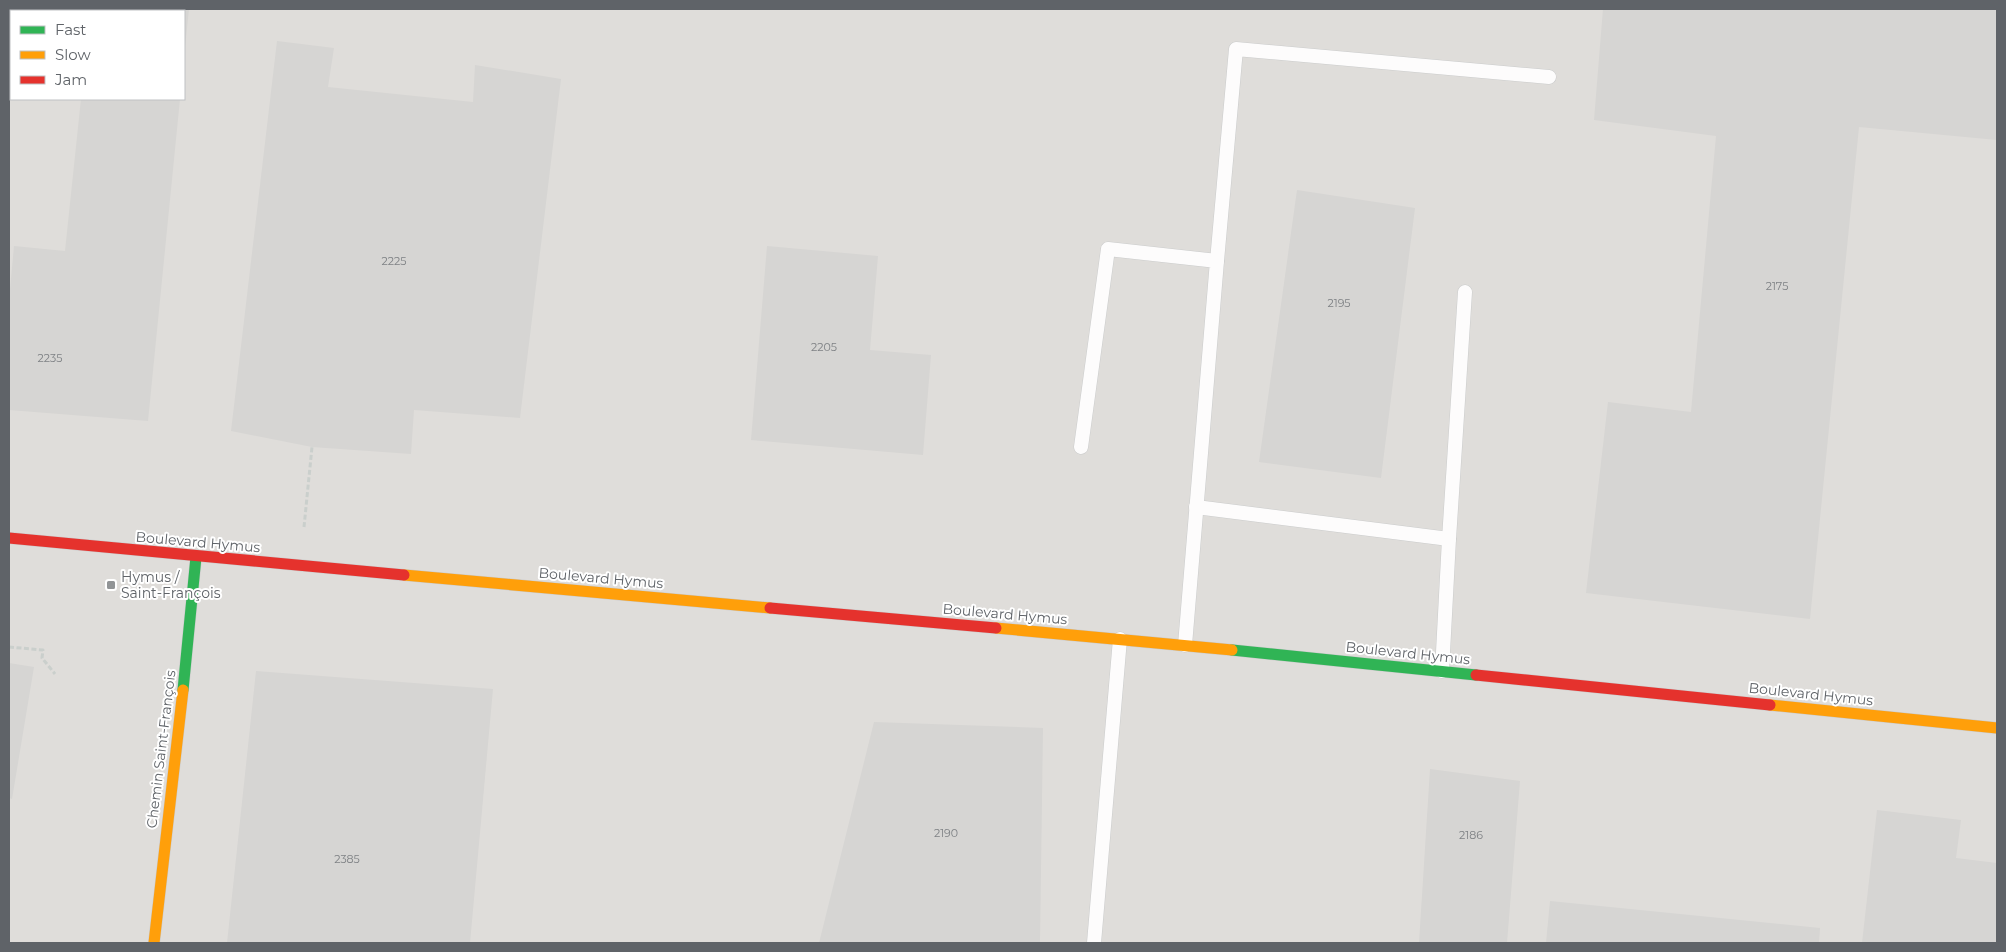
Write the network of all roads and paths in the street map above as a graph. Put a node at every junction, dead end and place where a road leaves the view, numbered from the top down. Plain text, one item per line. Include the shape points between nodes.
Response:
1 (1549, 77) dead end
2 (1216, 261) junction
3 (1465, 292) dead end
4 (312, 447) dead end
5 (1081, 447) dead end
6 (1196, 507) junction
7 (304, 527) dead end
8 (9, 538) edge
9 (1449, 539) junction
10 (196, 557) junction
11 (1120, 639) junction
12 (1185, 645) junction
13 (9, 647) edge
14 (1442, 671) junction
15 (55, 674) dead end
16 (1997, 728) edge
17 (154, 943) edge
18 (1094, 943) edge

1 - 2 lane via 1236,49
2 - 5 lane via 1108,248
2 - 6 lane
3 - 9 lane
4 - 7 path
6 - 9 lane
6 - 12 lane
8 - 10 street, Boulevard Hymus
9 - 14 lane
10 - 11 street, Boulevard Hymus
10 - 17 street, Chemin Saint-François
11 - 12 street, Boulevard Hymus
11 - 18 lane
12 - 14 street, Boulevard Hymus
13 - 15 path via 43,650 42,658
14 - 16 street, Boulevard Hymus

